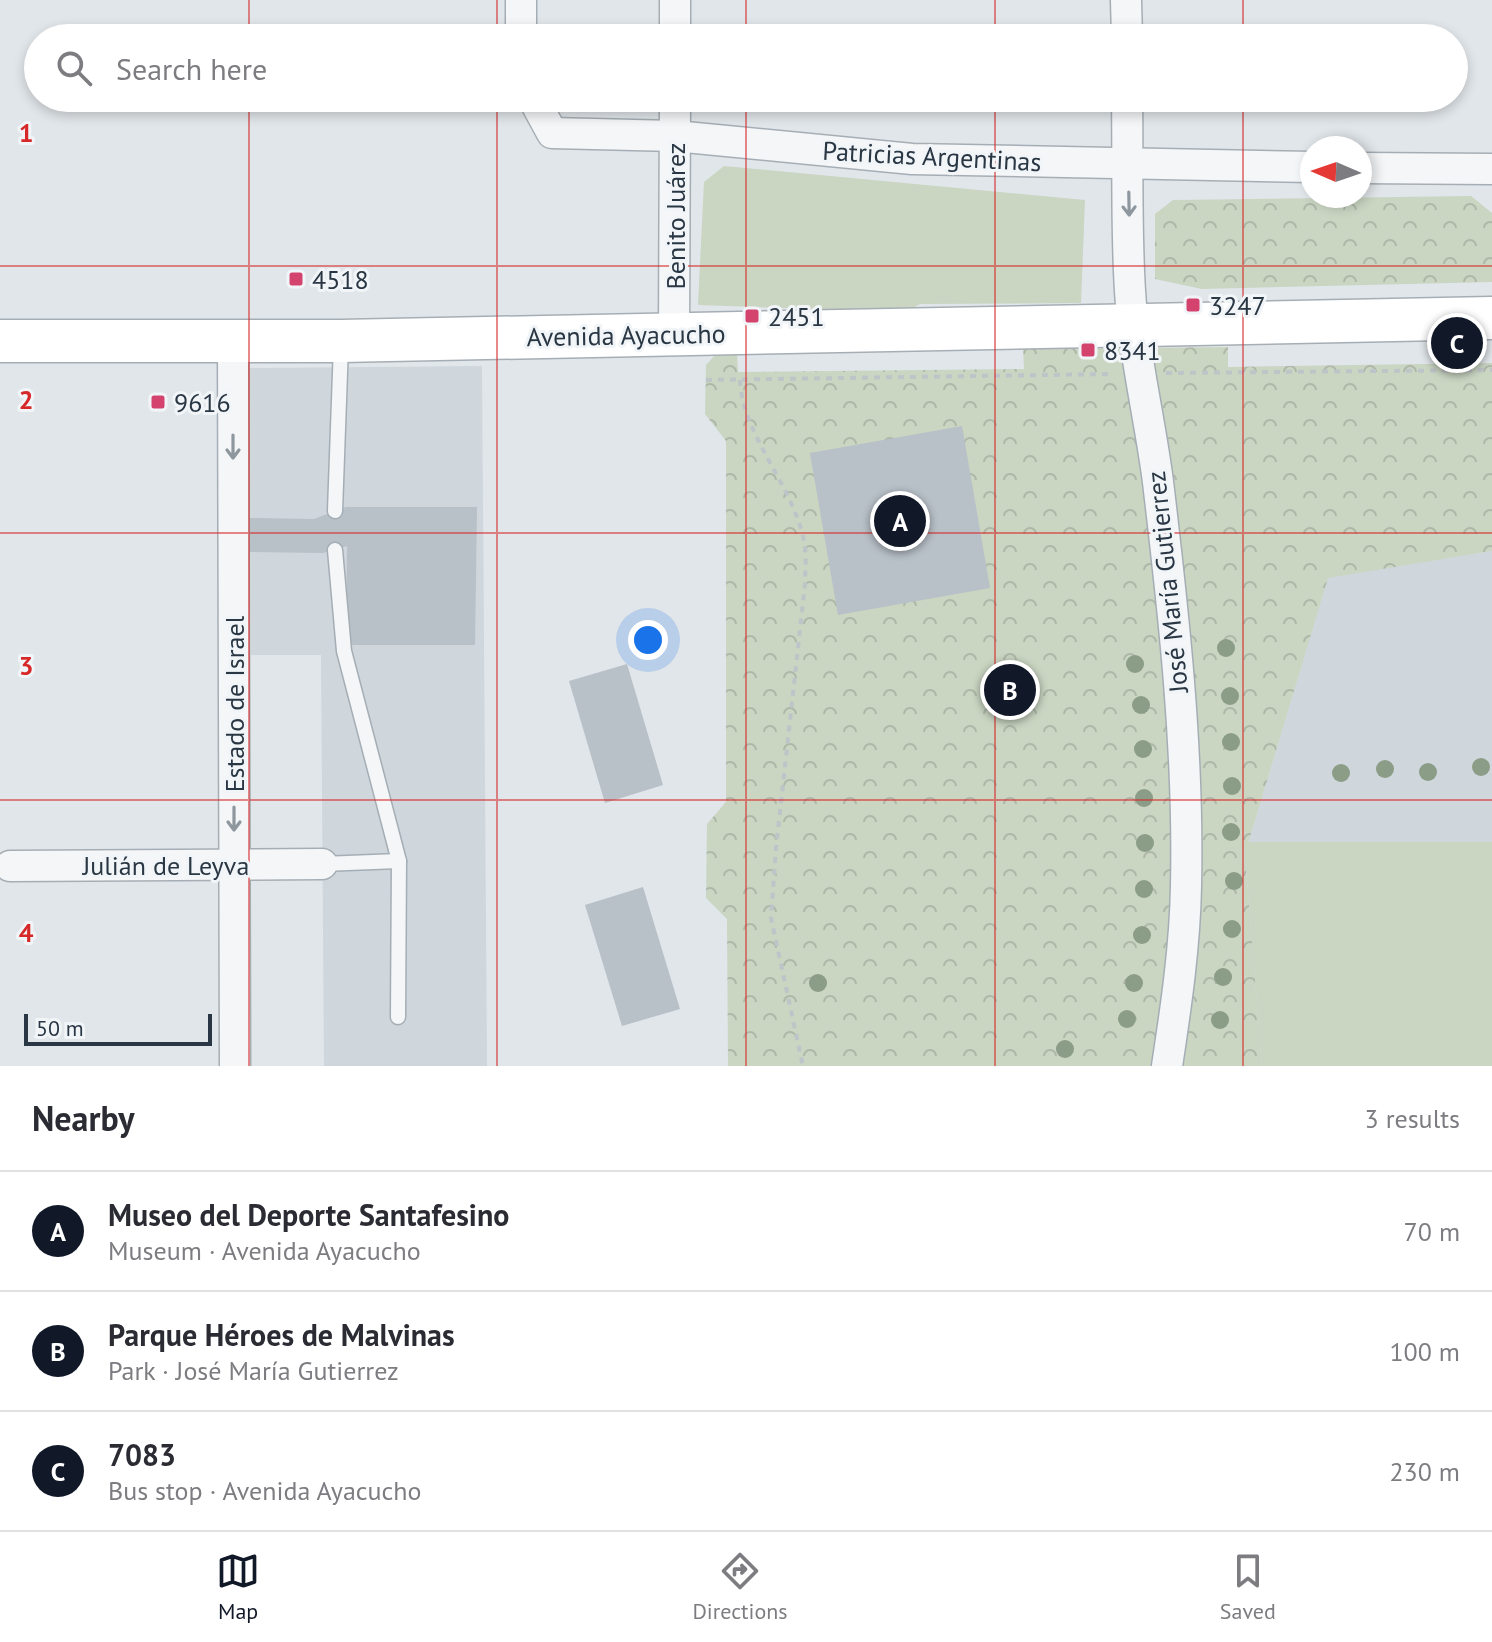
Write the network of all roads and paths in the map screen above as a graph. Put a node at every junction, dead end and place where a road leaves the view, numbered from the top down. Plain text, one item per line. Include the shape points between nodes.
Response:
1 (521, 0) edge
2 (675, 0) edge
3 (1126, 0) edge
4 (521, 24) edge
5 (675, 24) edge
6 (1127, 24) edge
7 (541, 112) edge
8 (675, 112) edge
9 (1127, 112) edge
10 (675, 136) junction
11 (1128, 165) junction
12 (1300, 167) edge
13 (1372, 168) edge
14 (1492, 169) edge
15 (1492, 318) edge
16 (1135, 326) junction
17 (674, 333) junction
18 (0, 341) edge
19 (233, 341) junction
20 (341, 341) junction
21 (740, 379) dead end
22 (706, 380) dead end
23 (732, 380) dead end
24 (335, 511) dead end
25 (335, 550) dead end
26 (399, 861) junction
27 (234, 864) junction
28 (322, 864) joint
29 (10, 866) dead end
30 (398, 1017) dead end
31 (235, 1066) edge
32 (803, 1066) edge
33 (1167, 1066) edge

1 - 4 street
2 - 5 street
3 - 6 street
7 - 10 street, Patricias Argentinas via 552,133
8 - 10 street, Benito Juárez
9 - 11 street, José María Gutierrez
10 - 11 street, Patricias Argentinas via 912,159
10 - 17 street, Benito Juárez
11 - 12 street, Patricias Argentinas
11 -> 16 street, José María Gutierrez
13 - 14 street
15 - 16 main road, Avenida Ayacucho
16 - 17 main road, Avenida Ayacucho
16 - 33 street, José María Gutierrez via 1170,586 1184,773 1186,887
17 - 20 main road, Avenida Ayacucho
18 - 19 main road, Avenida Ayacucho
19 - 20 main road, Avenida Ayacucho
19 -> 27 street, Estado de Israel
20 - 24 lane
21 - 32 path via 741,400 804,542 805,584 771,918
22 - 23 path
25 - 26 lane via 344,651
26 - 28 lane
26 - 30 lane
27 - 28 street, Julián de Leyva
27 - 29 street, Julián de Leyva
27 - 31 street, Estado de Israel

